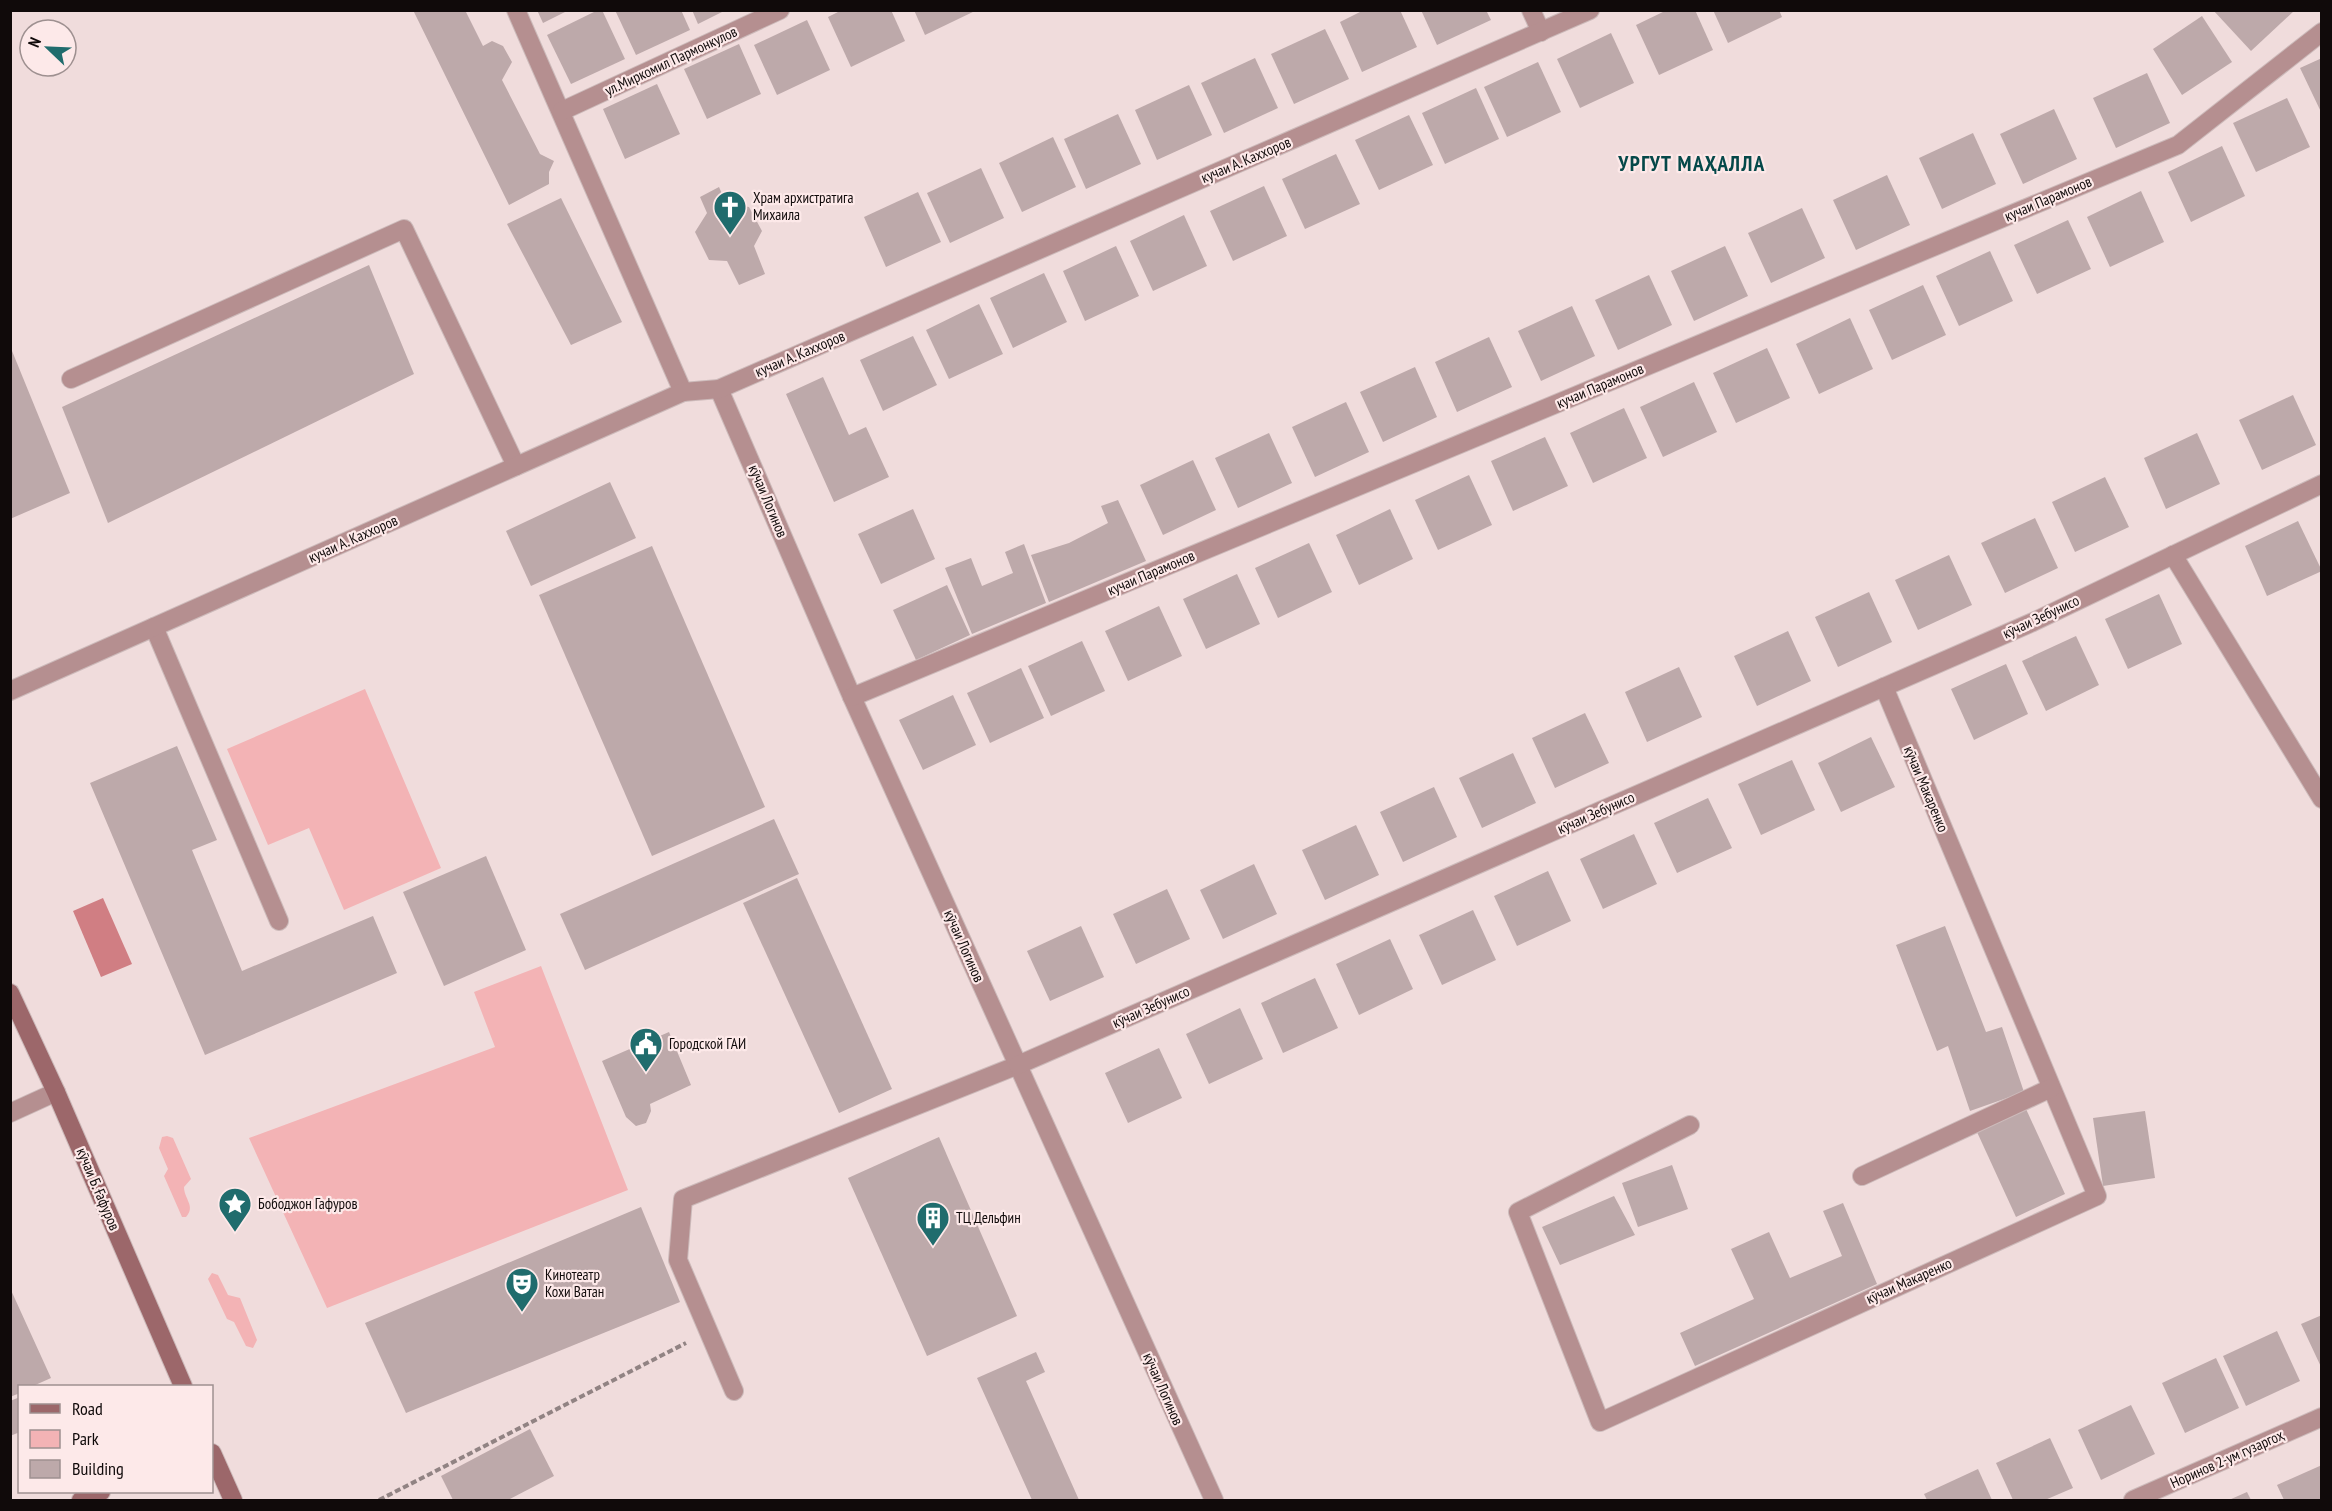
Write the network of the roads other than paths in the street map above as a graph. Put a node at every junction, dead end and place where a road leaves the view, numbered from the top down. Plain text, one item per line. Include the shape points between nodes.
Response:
1 (516, 10) edge
2 (780, 10) edge
3 (1531, 10) edge
4 (1590, 10) edge
5 (1541, 32) junction
6 (2322, 32) edge
7 (562, 111) junction
8 (71, 380) dead end
9 (719, 389) junction
10 (683, 392) junction
11 (516, 466) junction
12 (2322, 484) edge
13 (2173, 555) junction
14 (154, 627) junction
15 (1884, 687) junction
16 (10, 691) edge
17 (852, 697) junction
18 (2322, 799) edge
19 (279, 921) dead end
20 (10, 993) edge
21 (1018, 1065) junction
22 (2051, 1088) junction
23 (56, 1092) junction
24 (10, 1113) edge
25 (1690, 1125) dead end
26 (1862, 1176) dead end
27 (183, 1385) edge
28 (734, 1391) dead end
29 (2322, 1417) edge
30 (213, 1455) edge
31 (97, 1493) edge
32 (81, 1500) edge
33 (233, 1500) edge
34 (1214, 1500) edge
35 (2133, 1500) edge

1 - 7 street
2 - 7 street, ул.Миркомил Пармонкулов
3 - 5 street
4 - 5 street, кучаи А. Каххоров
5 - 9 street, кучаи А. Каххоров
6 - 17 street, кучаи Парамонов via 2178,145
7 - 10 street
8 - 11 street via 404,229
9 - 10 street, кучаи А. Каххоров
9 - 17 street, кӯчаи Логинов
10 - 11 street, кучаи А. Каххоров
11 - 14 street, кучаи А. Каххоров
12 - 13 street, кӯчаи Зебунисо
13 - 15 street, кӯчаи Зебунисо
13 - 18 street
14 - 16 street, кучаи А. Каххоров
14 - 19 street
15 - 21 street, кӯчаи Зебунисо
15 - 22 street, кӯчаи Макаренко
17 - 21 street, кӯчаи Логинов
20 - 23 street, кӯчаи Б. Ғафуров
21 - 28 street, кӯчаи Зебунисо via 683,1199 678,1260
21 - 34 street, кӯчаи Логинов
22 - 25 street, кӯчаи Макаренко via 2097,1196 1600,1422 1518,1212
22 - 26 street
23 - 24 street
23 - 27 street, кӯчаи Б. Ғафуров
29 - 35 street, Норинов 2-ум гузаргоҳ
30 - 33 street
31 - 32 street

